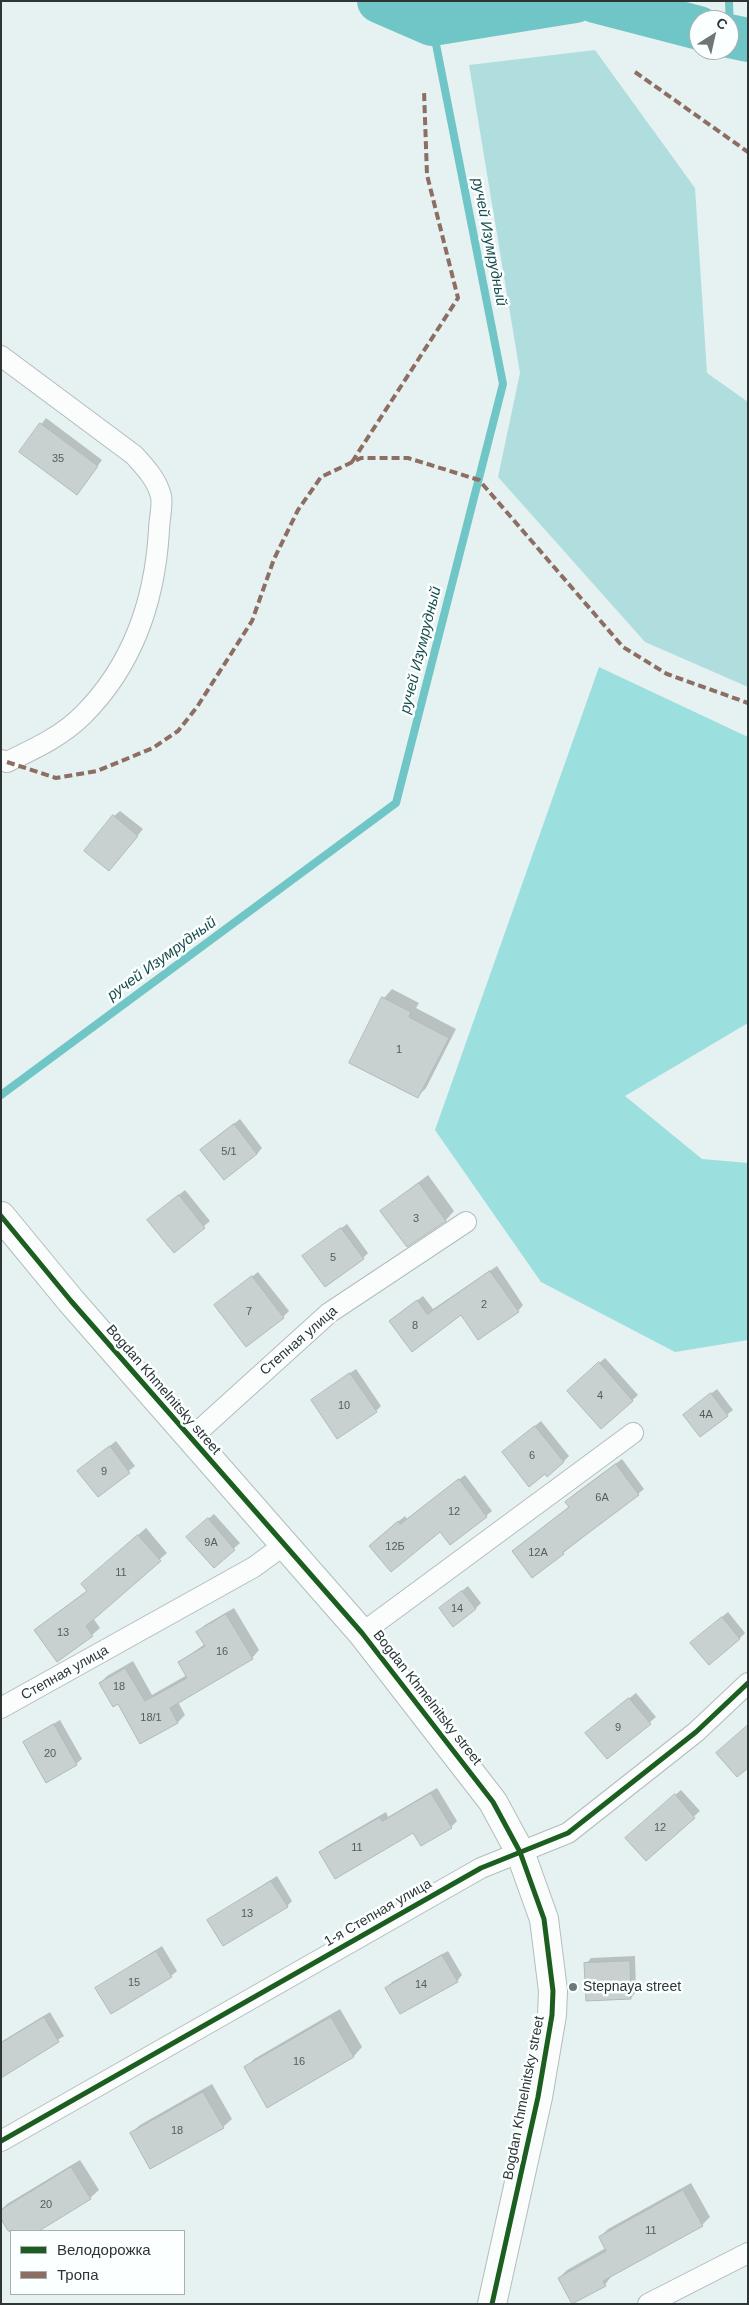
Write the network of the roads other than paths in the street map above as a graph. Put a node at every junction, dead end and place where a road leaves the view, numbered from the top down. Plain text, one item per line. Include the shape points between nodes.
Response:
1 (1, 356) edge
2 (1, 760) edge
3 (1, 1216) edge
4 (466, 1222) dead end
5 (633, 1433) dead end
6 (191, 1438) junction
7 (284, 1545) junction
8 (362, 1633) junction
9 (748, 1683) edge
10 (1, 1708) edge
11 (520, 1852) junction
12 (1, 2141) edge
13 (748, 2253) edge
14 (492, 2304) edge
15 (648, 2304) edge

1 - 2 street via 134,455 151,475 161,497 157,566 140,629 125,662 84,714 57,737 7,762
3 - 6 street, Bogdan Khmelnitsky street
4 - 6 street, Степная улица via 330,1313
5 - 8 street
6 - 7 street, Bogdan Khmelnitsky street
7 - 8 street, Bogdan Khmelnitsky street
7 - 10 street, Степная улица via 254,1567
8 - 11 street, Bogdan Khmelnitsky street via 493,1802
9 - 11 street, 1-я Степная улица via 696,1732 568,1833
11 - 12 street, 1-я Степная улица via 481,1868
11 - 14 street, Bogdan Khmelnitsky street via 544,1919 553,1991 552,2015 538,2097
13 - 15 street

